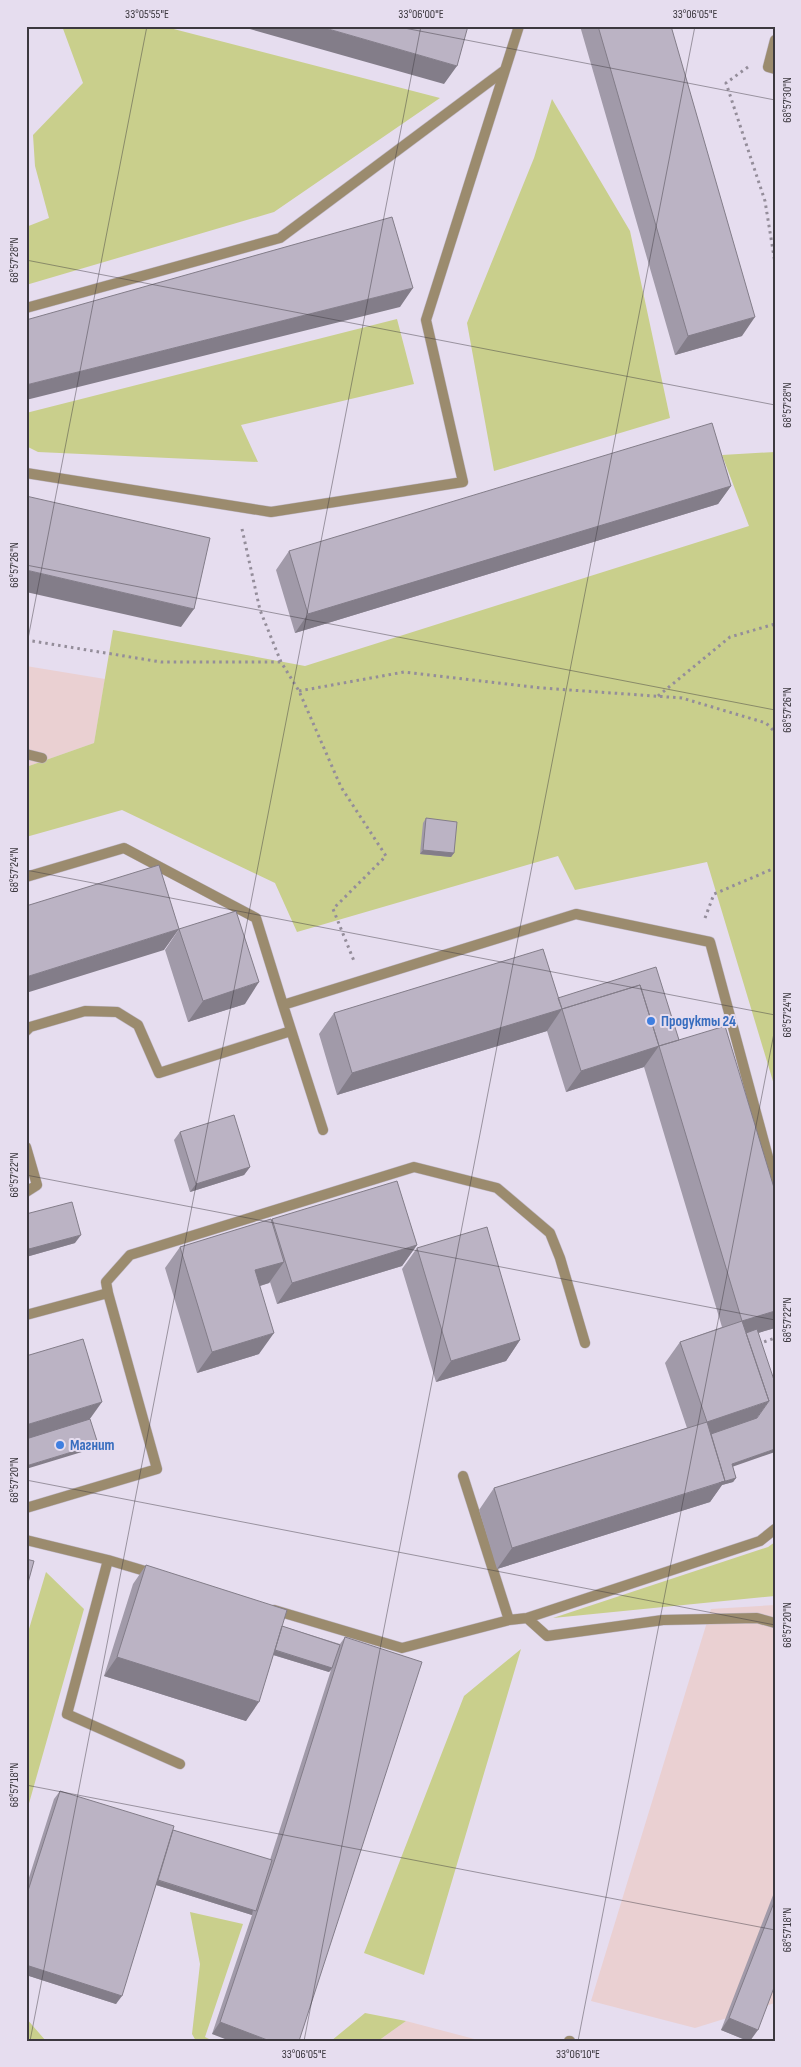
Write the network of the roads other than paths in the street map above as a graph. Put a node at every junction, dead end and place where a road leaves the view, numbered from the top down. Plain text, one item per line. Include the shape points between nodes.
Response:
1 (519, 26) edge
2 (774, 45) edge
3 (775, 69) edge
4 (505, 70) junction
5 (26, 308) edge
6 (26, 473) edge
7 (26, 754) edge
8 (42, 758) dead end
9 (26, 877) edge
10 (283, 1005) junction
11 (26, 1031) edge
12 (291, 1031) junction
13 (323, 1130) dead end
14 (26, 1147) edge
15 (775, 1183) edge
16 (26, 1192) edge
17 (108, 1293) junction
18 (26, 1315) edge
19 (585, 1343) dead end
20 (463, 1476) dead end
21 (26, 1508) edge
22 (775, 1529) edge
23 (26, 1540) edge
24 (108, 1560) junction
25 (165, 1577) edge
26 (260, 1606) edge
27 (527, 1618) junction
28 (509, 1620) junction
29 (775, 1623) edge
30 (180, 1764) dead end

1 - 4 lane
2 - 3 lane via 768,67
4 - 5 lane via 280,238
4 - 6 lane via 426,320 463,482 271,512
7 - 8 lane
9 - 10 lane via 124,848 256,918
10 - 12 lane
10 - 15 lane via 576,914 710,942
11 - 12 lane via 30,1027 85,1011 117,1012 138,1025 160,1073
12 - 13 lane
14 - 16 lane via 37,1185
17 - 18 lane
17 - 19 lane via 106,1282 130,1255 414,1167 497,1188 550,1233
17 - 21 lane via 157,1469
20 - 28 lane
22 - 27 lane via 755,1542
23 - 24 lane
24 - 25 lane
24 - 30 lane via 67,1714
26 - 28 lane via 402,1648
27 - 28 lane
27 - 29 lane via 546,1636 664,1620 757,1618

